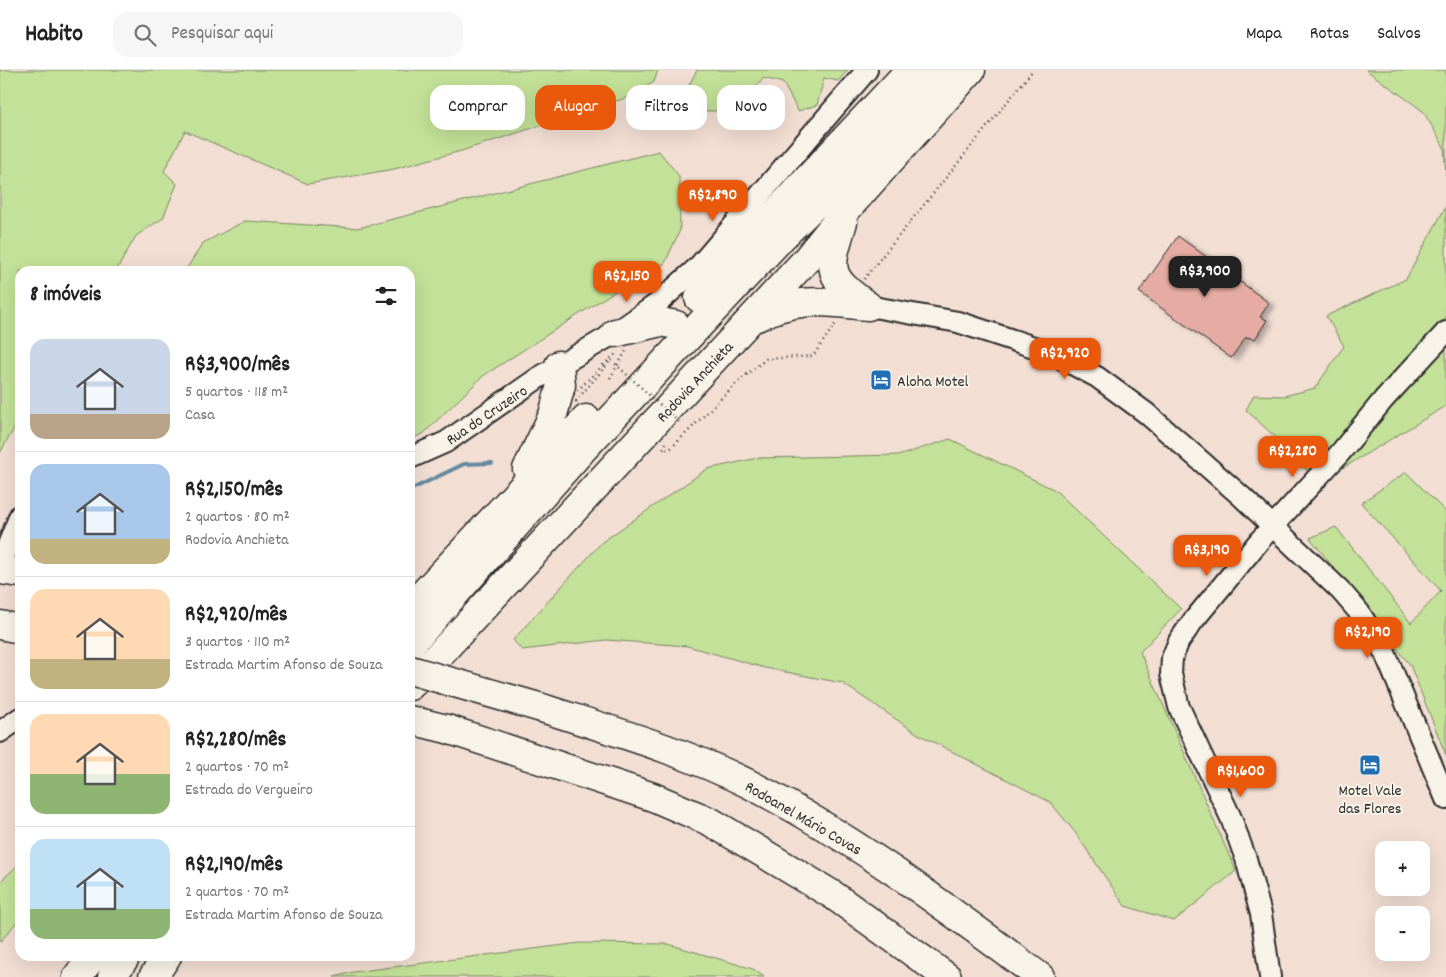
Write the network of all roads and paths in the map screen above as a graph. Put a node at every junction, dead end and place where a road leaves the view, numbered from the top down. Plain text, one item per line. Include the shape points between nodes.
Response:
1 (867, 70) edge
2 (910, 70) edge
3 (938, 70) edge
4 (971, 70) edge
5 (1032, 70) edge
6 (840, 180) junction
7 (847, 209) junction
8 (868, 306) junction
9 (665, 316) junction
10 (747, 322) junction
11 (844, 322) dead end
12 (1446, 332) edge
13 (623, 341) junction
14 (559, 365) junction
15 (610, 378) dead end
16 (696, 378) junction
17 (676, 430) dead end
18 (669, 438) dead end
19 (415, 456) edge
20 (499, 512) junction
21 (15, 528) edge
22 (1272, 528) junction
23 (0, 565) edge
24 (0, 570) edge
25 (15, 572) edge
26 (415, 603) edge
27 (0, 625) edge
28 (15, 628) edge
29 (415, 639) edge
30 (415, 671) edge
31 (415, 681) edge
32 (415, 721) edge
33 (15, 722) edge
34 (0, 732) edge
35 (1446, 799) edge
36 (89, 961) edge
37 (123, 961) edge
38 (164, 961) edge
39 (77, 977) edge
40 (112, 977) edge
41 (153, 977) edge
42 (947, 977) edge
43 (1040, 977) edge
44 (1270, 977) edge

1 - 9 street via 698,267
2 - 9 highway via 767,222
3 - 6 highway
4 - 7 highway, Rodovia Anchieta
5 - 8 path via 861,282 859,292
6 - 16 highway via 826,206 724,333
6 - 29 highway via 783,236 583,450
7 - 8 highway via 832,259 833,270 839,283
7 - 10 highway, Rodovia Anchieta via 806,260
8 - 10 highway via 799,302 770,310
8 - 22 street via 958,322 1049,352 1097,377 1146,413 1241,496
9 - 13 highway
9 - 20 highway
10 - 16 highway, Rodovia Anchieta
11 - 18 path via 836,323 813,356 766,359 740,380 675,445 664,450
12 - 22 street
13 - 14 street, Rua do Cruzeiro
13 - 15 path
13 - 17 path, bridge via 572,396 573,399 576,401 611,360 680,424
14 - 19 street, Rua do Cruzeiro via 446,442
14 - 20 highway via 561,385 553,415 527,470
16 - 31 highway, Rodovia Anchieta
20 - 26 highway
21 - 23 street
22 - 35 street via 1340,590 1373,632 1395,674
22 - 44 street via 1179,641 1172,658 1171,674 1185,721 1246,859 1261,914
24 - 25 highway
27 - 28 highway
30 - 43 highway, Rodoanel Mário Covas, bridge via 675,751 750,785 890,868
32 - 42 highway via 654,797 711,822 833,895
33 - 34 street
36 - 39 highway
37 - 40 highway
38 - 41 highway

